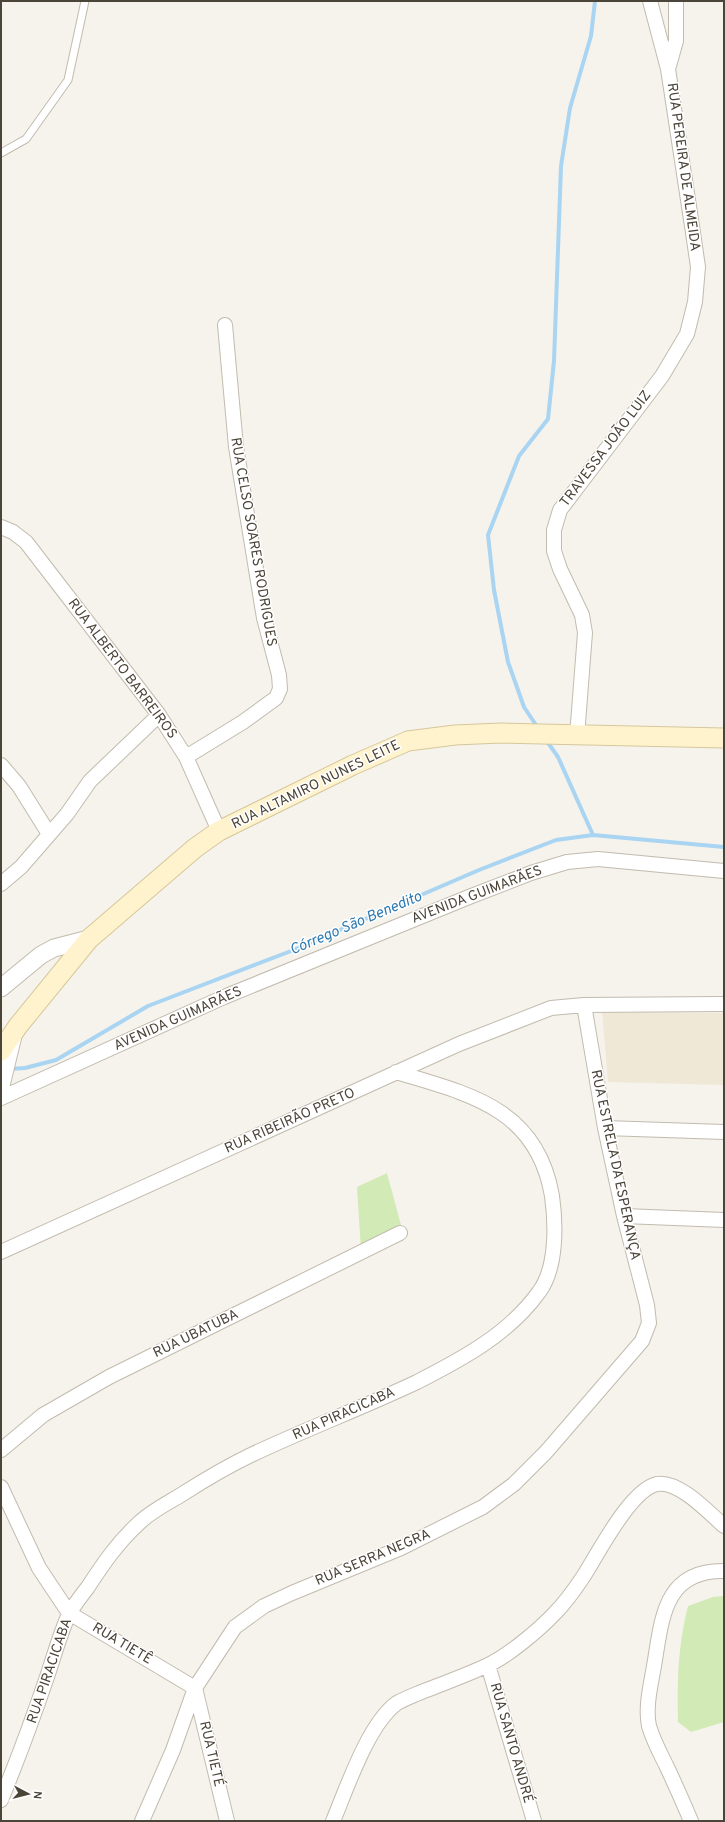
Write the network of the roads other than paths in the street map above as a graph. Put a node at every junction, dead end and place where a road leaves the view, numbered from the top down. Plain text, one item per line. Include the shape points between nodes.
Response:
1 (85, 1) edge
2 (650, 1) edge
3 (676, 1) edge
4 (668, 69) junction
5 (1, 153) edge
6 (225, 325) dead end
7 (687, 334) joint
8 (1, 527) edge
9 (159, 715) junction
10 (577, 736) junction
11 (724, 738) edge
12 (186, 757) junction
13 (1, 765) edge
14 (219, 831) junction
15 (49, 834) junction
16 (724, 871) edge
17 (1, 884) edge
18 (89, 939) junction
19 (1, 988) edge
20 (724, 1004) edge
21 (584, 1006) junction
22 (6, 1048) edge
23 (396, 1072) junction
24 (1, 1092) edge
25 (1, 1098) edge
26 (604, 1128) junction
27 (724, 1132) edge
28 (624, 1216) junction
29 (724, 1220) edge
30 (400, 1233) dead end
31 (1, 1252) edge
32 (649, 1323) joint
33 (1, 1450) edge
34 (1, 1487) edge
35 (724, 1526) edge
36 (724, 1571) edge
37 (70, 1613) junction
38 (488, 1665) junction
39 (195, 1688) junction
40 (1, 1800) edge
41 (142, 1821) edge
42 (227, 1821) edge
43 (333, 1821) edge
44 (534, 1821) edge
45 (691, 1821) edge

1 - 5 lane via 68,80 26,139
2 - 4 street, RUA PEREIRA DE ALMEIDA
3 - 4 street via 676,41
4 - 7 street, RUA PEREIRA DE ALMEIDA via 698,267 695,302
6 - 12 street, RUA CELSO SOARES RODRIGUES via 236,447 264,618 279,675 280,689 276,698 243,722
7 - 10 street, TRAVESSA JOÃO LUIZ via 662,376 560,510 554,530 554,551 582,615 585,633
8 - 9 street, RUA ALBERTO BARREIROS via 26,542
9 - 12 street, RUA ALBERTO BARREIROS
9 - 15 street via 90,781
10 - 11 main road, RUA ALTAMIRO NUNES LEITE
10 - 14 main road, RUA ALTAMIRO NUNES LEITE via 534,733 456,735 408,741
12 - 14 street, RUA ALBERTO BARREIROS
13 - 15 street via 19,786
14 - 18 main road, RUA ALTAMIRO NUNES LEITE via 195,848
15 - 17 street via 21,867
16 - 25 street, AVENIDA GUIMARÃES via 598,859 567,862 531,873 224,997
18 - 19 street via 54,948 41,955
18 - 22 main road, RUA ALTAMIRO NUNES LEITE via 18,1026
20 - 21 street, RUA RIBEIRÃO PRETO
21 - 23 street, RUA RIBEIRÃO PRETO via 551,1008 499,1027
21 - 26 street, RUA ESTRELA DA ESPERANÇA
22 - 24 street
23 - 31 street, RUA RIBEIRÃO PRETO
23 - 37 street, RUA PIRACICABA via 482,1100 499,1109 531,1141 546,1171 554,1212 552,1258 540,1291 493,1338 460,1360 369,1405 250,1455 213,1475 141,1521 117,1545
26 - 27 street
26 - 28 street, RUA ESTRELA DA ESPERANÇA
28 - 29 street
28 - 32 street, RUA ESTRELA DA ESPERANÇA via 647,1305
30 - 33 street, RUA UBATUBA via 109,1377 43,1415
32 - 39 street, RUA SERRA NEGRA via 642,1341 546,1452 514,1484 483,1507 402,1548 292,1593 248,1616 235,1627
34 - 37 street, RUA TIETÊ via 39,1568
35 - 38 street via 687,1494 672,1486 657,1484 644,1490 627,1509 555,1613 529,1636
36 - 45 street via 695,1575 679,1586 668,1600 660,1629 650,1688 649,1725 656,1746
37 - 39 street, RUA TIETÊ
37 - 40 street, RUA PIRACICABA via 23,1747
38 - 43 street via 398,1703 379,1721 354,1769
38 - 44 street, RUA SANTO ANDRÉ
39 - 41 street, RUA SERRA NEGRA
39 - 42 street, RUA TIETÉ

